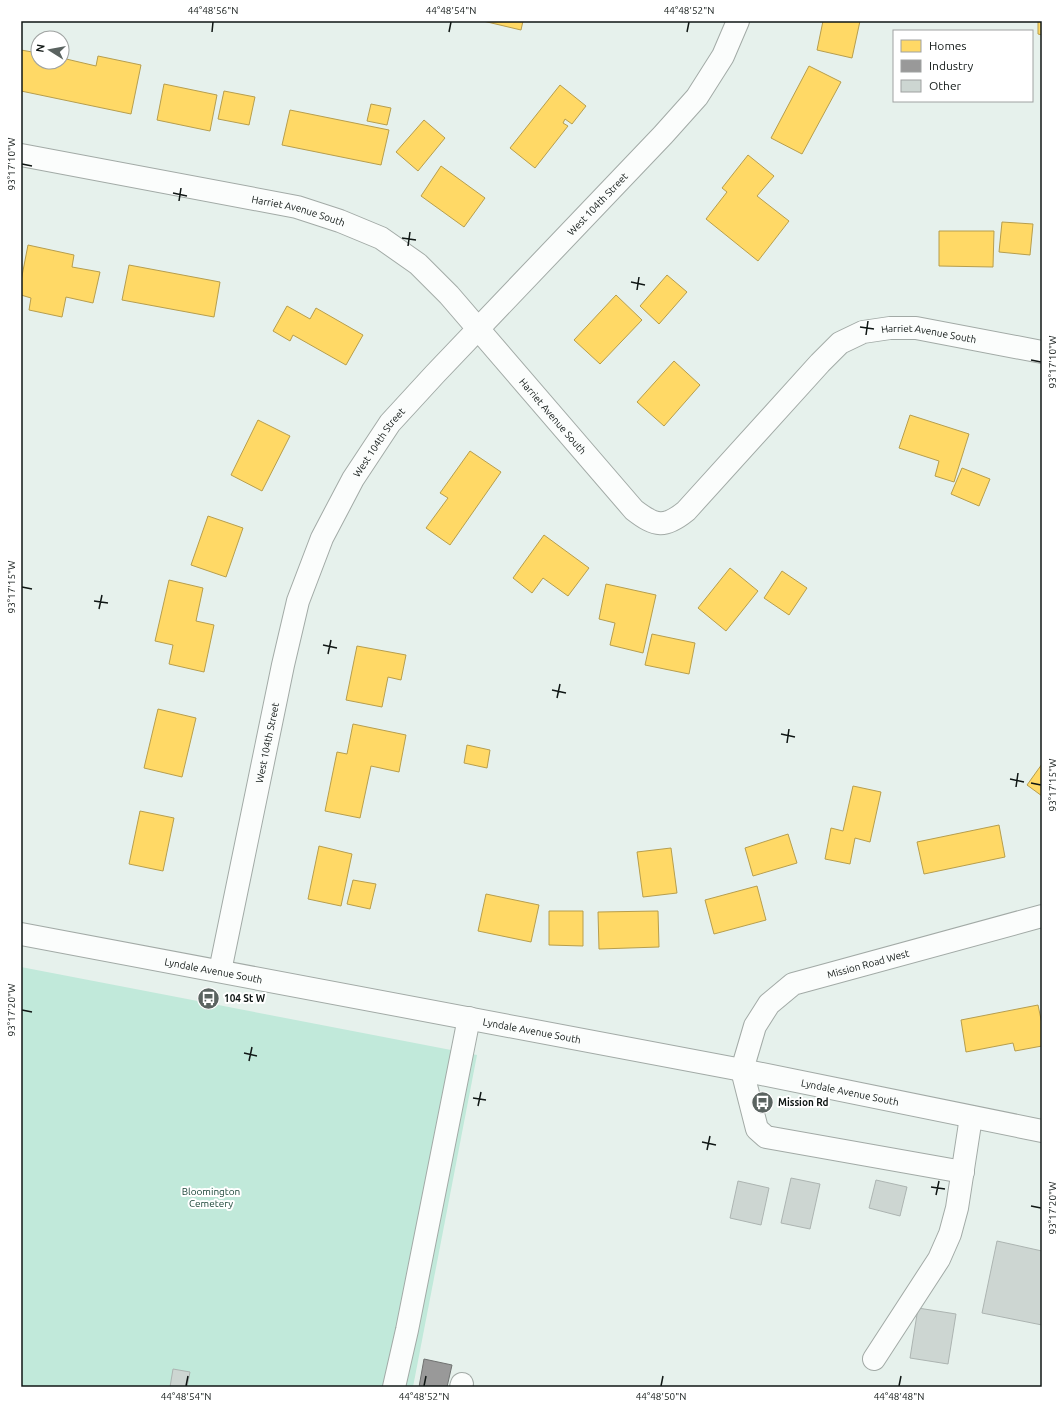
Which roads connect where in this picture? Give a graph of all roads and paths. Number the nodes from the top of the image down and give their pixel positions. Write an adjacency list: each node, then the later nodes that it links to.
1 (738, 21): 3 (street, West 104th Street)
2 (21, 155): 3 (street, Harriet Avenue South)
3 (478, 329): 4 (street, Harriet Avenue South); 7 (street, West 104th Street)
4 (1042, 352)
5 (1042, 916): 9 (street, Mission Road West)
6 (21, 934): 7 (street, Lyndale Avenue South)
7 (220, 971): 8 (street, Lyndale Avenue South)
8 (469, 1018): 9 (street, Lyndale Avenue South); 14 (street)
9 (742, 1070): 10 (street, Lyndale Avenue South); 12 (street)
10 (971, 1116): 11 (street, Lyndale Avenue South); 12 (street)
11 (1042, 1131)
12 (963, 1172): 13 (street)
13 (874, 1359)
14 (394, 1387)

